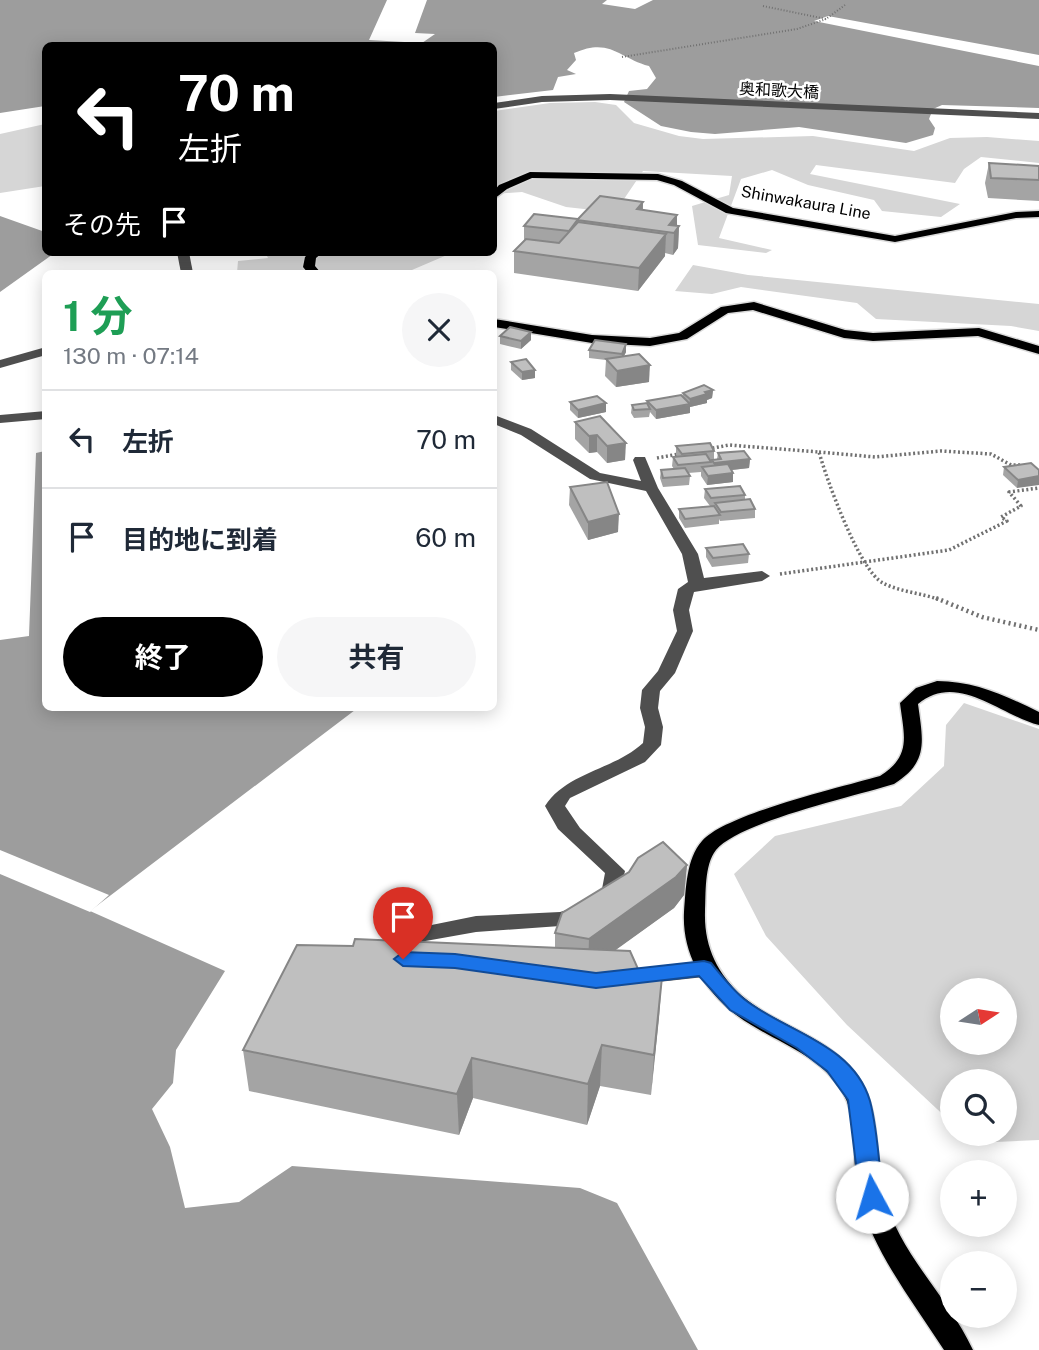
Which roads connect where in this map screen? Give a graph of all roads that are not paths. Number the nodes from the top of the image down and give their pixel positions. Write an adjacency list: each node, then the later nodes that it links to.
1 (497, 106): 2 (street, 奥和歌大橋)
2 (1039, 116)
3 (497, 193): 4 (main road, Shinwakaura Line)
4 (1039, 214)
5 (497, 323): 6 (main road)
6 (1039, 350)
7 (42, 352): 8 (street)
8 (0, 365)
9 (42, 415): 10 (street)
10 (0, 419)
11 (497, 420): 13 (street)
12 (640, 460): 13 (street)
13 (651, 488): 15 (street)
14 (762, 576): 15 (street)
15 (697, 584): 17 (street)
16 (1039, 719): 18 (main road)
17 (416, 960)
18 (704, 969): 19 (street); 20 (main road)
19 (610, 979)
20 (959, 1350)

